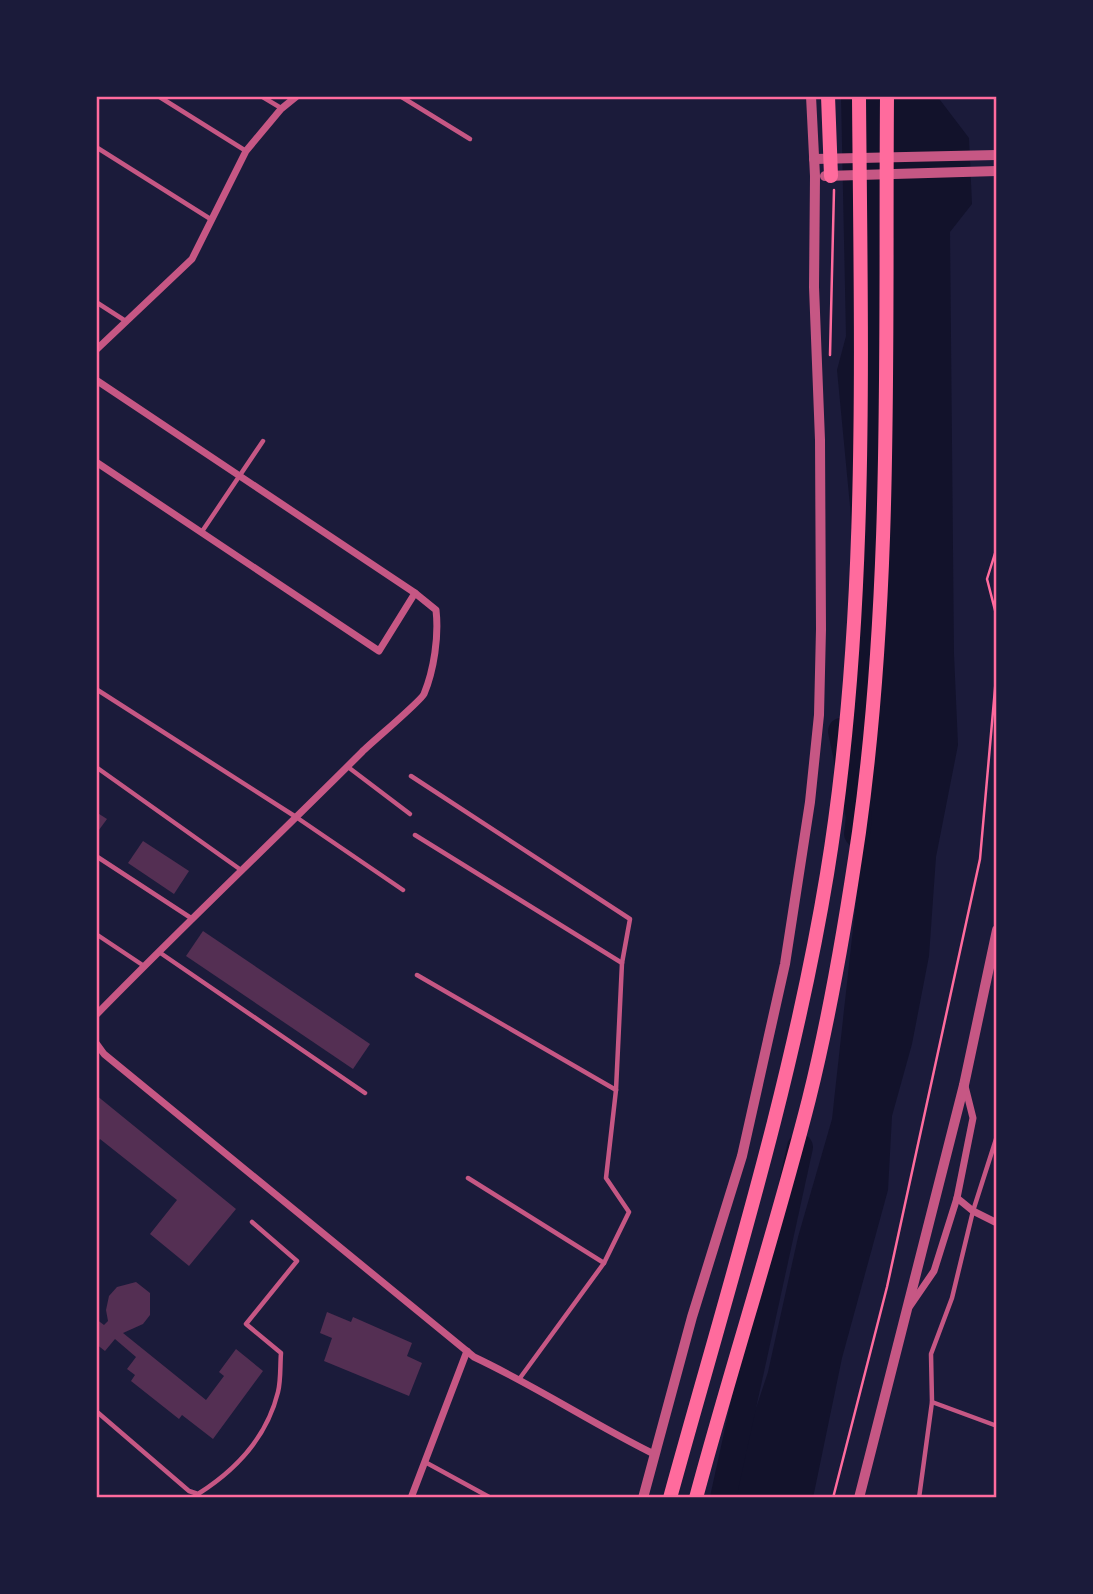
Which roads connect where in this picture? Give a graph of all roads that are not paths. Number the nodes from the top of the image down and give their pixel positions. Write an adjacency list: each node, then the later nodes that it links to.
1 (158, 96): 13 (lane)
2 (261, 96): 10 (lane)
3 (297, 96): 10 (street)
4 (400, 96): 11 (lane)
5 (811, 96): 16 (street)
6 (828, 96): 14 (highway)
7 (834, 96): 14 (lane)
8 (859, 96): 70 (highway)
9 (887, 96): 71 (highway)
10 (281, 109): 13 (street)
11 (470, 139)
12 (96, 147): 20 (lane)
13 (246, 151): 20 (street)
14 (832, 154): 15 (street); 16 (street); 19 (highway)
15 (997, 155)
16 (814, 159): 18 (street)
17 (997, 171): 19 (street)
18 (815, 176): 19 (street); 65 (street)
19 (832, 176)
20 (213, 221): 22 (street)
21 (96, 302): 22 (lane)
22 (124, 320): 23 (street)
23 (96, 350)
24 (96, 380): 27 (street)
25 (263, 442): 27 (lane)
26 (96, 462): 28 (street)
27 (238, 475): 28 (lane); 29 (street)
28 (201, 534): 29 (street)
29 (415, 593): 32 (street)
30 (96, 689): 35 (lane)
31 (96, 767): 38 (lane)
32 (348, 767): 34 (lane); 35 (street)
33 (411, 776): 44 (lane)
34 (410, 814)
35 (296, 817): 38 (street); 39 (lane)
36 (415, 835): 44 (lane)
37 (96, 856): 40 (lane)
38 (243, 871): 40 (street)
39 (402, 890)
40 (191, 918): 43 (street)
41 (997, 930): 49 (street)
42 (96, 934): 45 (lane)
43 (158, 951): 45 (street); 51 (lane)
44 (622, 963): 50 (lane)
45 (144, 966): 47 (street)
46 (417, 975): 50 (lane)
47 (96, 1015)
48 (96, 1043): 60 (street)
49 (964, 1086): 54 (street); 59 (street)
50 (617, 1090): 58 (lane)
51 (365, 1093)
52 (997, 1136): 55 (lane)
53 (468, 1178): 58 (lane)
54 (957, 1198): 55 (street); 59 (street)
55 (973, 1211): 57 (street); 62 (lane)
56 (253, 1222): 63 (lane)
57 (997, 1223)
58 (604, 1263): 61 (lane)
59 (903, 1315): 72 (street)
60 (467, 1351): 61 (street); 66 (street)
61 (520, 1378): 65 (street)
62 (932, 1402): 64 (lane); 73 (lane)
63 (96, 1411)
64 (997, 1426)
65 (654, 1454): 69 (street)
66 (425, 1462): 67 (street); 68 (lane)
67 (411, 1498)
68 (491, 1498)
69 (643, 1498)
70 (670, 1498)
71 (696, 1498)
72 (859, 1498)
73 (919, 1498)

